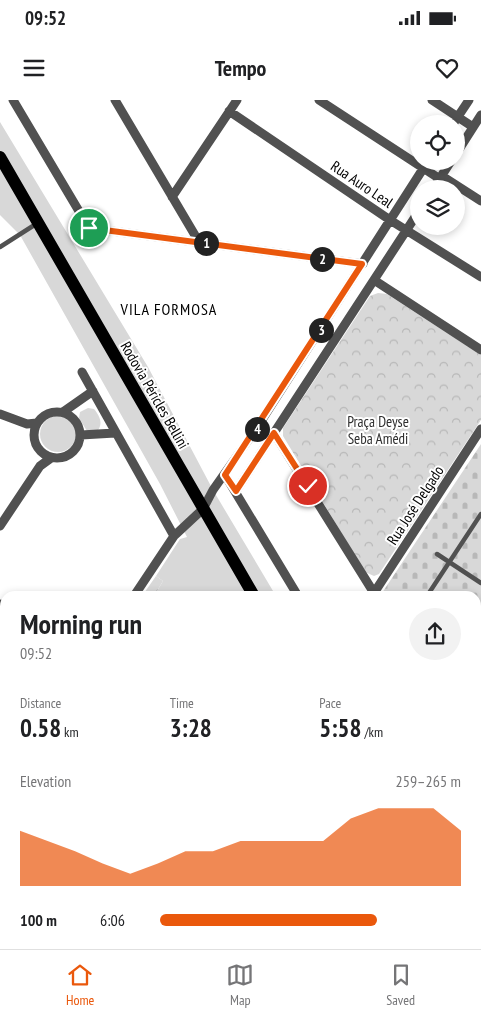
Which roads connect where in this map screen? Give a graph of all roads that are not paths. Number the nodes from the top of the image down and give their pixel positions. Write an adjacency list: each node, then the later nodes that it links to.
1 (13, 100): 25 (street)
2 (115, 100): 19 (street)
3 (237, 100): 7 (street)
4 (319, 100): 13 (street)
5 (432, 100): 8 (street)
6 (469, 100): 9 (street)
7 (229, 111): 19 (street); 21 (street, Rua Auro Leal)
8 (450, 115)
9 (459, 115)
10 (465, 121): 11 (street)
11 (478, 123): 12 (street)
12 (465, 141)
13 (410, 155)
14 (0, 157): 22 (main road, Rodovia Péricles Bellini)
15 (423, 170): 21 (street)
16 (432, 170): 18 (street)
17 (446, 170): 18 (street)
18 (441, 178): 20 (street)
19 (172, 197): 25 (street)
20 (481, 201)
21 (390, 220): 24 (street, Rua Auro Leal); 27 (street)
22 (37, 223): 26 (lane); 47 (main road, Rodovia Péricles Bellini)
23 (410, 224): 24 (street)
24 (407, 229): 28 (street, Rua Auro Leal); 29 (street)
25 (199, 242): 27 (street)
26 (0, 246)
27 (362, 264): 45 (street)
28 (481, 277)
29 (374, 280): 30 (street); 40 (street)
30 (481, 350)
31 (82, 372): 32 (street)
32 (93, 391): 33 (street); 39 (street)
33 (63, 412): 35 (street); 41 (street)
34 (0, 414): 36 (street)
35 (37, 423): 36 (street); 38 (street)
36 (27, 424): 38 (street)
37 (481, 429): 58 (street, Rua José Delgado)
38 (34, 432): 42 (street)
39 (115, 432): 41 (street); 50 (street)
40 (274, 433): 46 (street); 57 (street)
41 (81, 435): 43 (street)
42 (41, 453): 43 (street); 44 (street)
43 (51, 458): 44 (street)
44 (40, 466): 49 (street)
45 (225, 475): 46 (street); 47 (street)
46 (236, 491): 56 (street)
47 (203, 509): 50 (street); 55 (main road, Rodovia Péricles Bellini)
48 (481, 514): 52 (lane)
49 (0, 526)
50 (174, 536): 54 (street)
51 (437, 554): 52 (lane)
52 (450, 562): 53 (lane); 59 (lane)
53 (481, 583)
54 (137, 591)
55 (251, 591)
56 (295, 591)
57 (371, 591)
58 (376, 591)
59 (431, 591)

